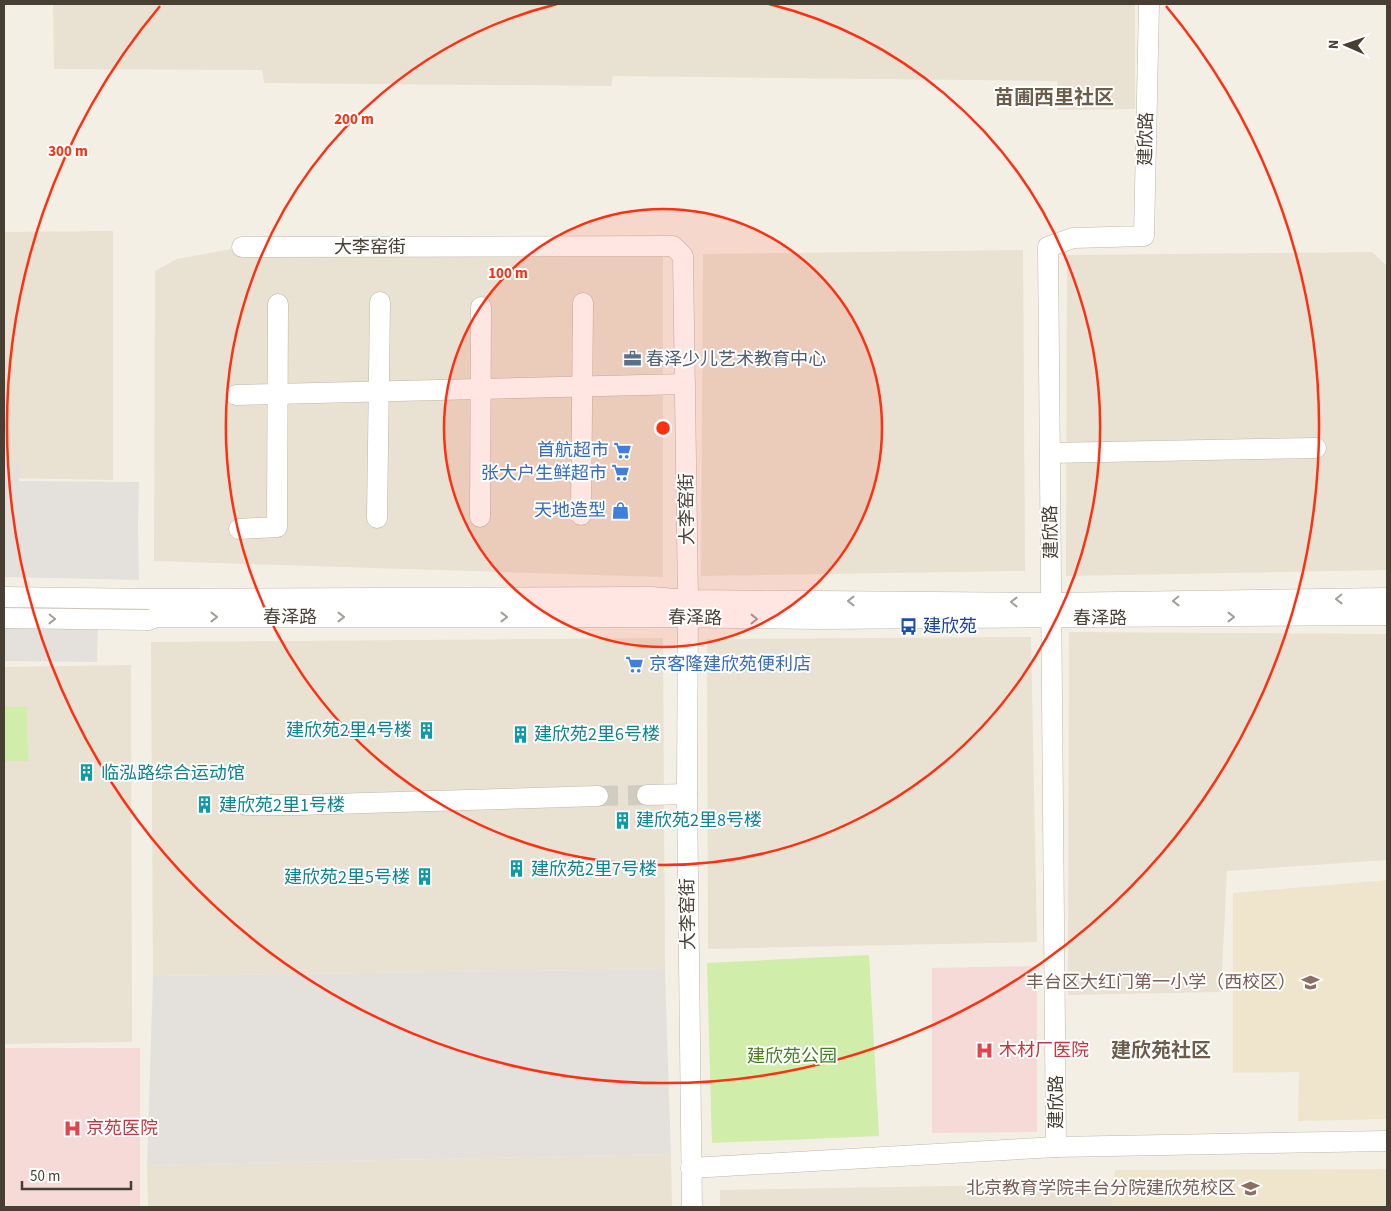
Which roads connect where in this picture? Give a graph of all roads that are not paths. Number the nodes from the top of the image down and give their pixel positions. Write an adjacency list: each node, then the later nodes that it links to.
1 (1149, 4): 14 (street, 建欣路)
2 (242, 247): 7 (street, 大李窑街)
3 (380, 302): 10 (street)
4 (583, 303): 8 (street)
5 (278, 304): 11 (street)
6 (482, 307): 9 (street)
7 (685, 384): 8 (street); 21 (street, 大李窑街)
8 (583, 387): 9 (street); 15 (street)
9 (481, 389): 10 (street); 16 (street)
10 (379, 392): 11 (street); 17 (street)
11 (278, 394): 12 (street); 18 (street)
12 (236, 396)
13 (1316, 448): 14 (street)
14 (1050, 453): 22 (street, 建欣路)
15 (581, 515)
16 (480, 517)
17 (377, 518)
18 (239, 529)
19 (4, 596): 21 (street, 春泽路)
20 (1387, 598): 22 (street, 春泽路, one-way to 22)
21 (688, 609): 22 (street, 春泽路); 24 (street, 春泽路, one-way to 21); 25 (street, 大李窑街)
22 (1052, 610): 23 (street, 春泽路, one-way to 23); 30 (street, 建欣路)
23 (1387, 615)
24 (4, 618)
25 (687, 794): 26 (street); 31 (street, 大李窑街)
26 (647, 795)
27 (598, 796): 28 (street)
28 (246, 805)
29 (1387, 1141): 30 (street)
30 (1056, 1147): 31 (street)
31 (691, 1168): 32 (street, 大李窑街)
32 (692, 1207)

